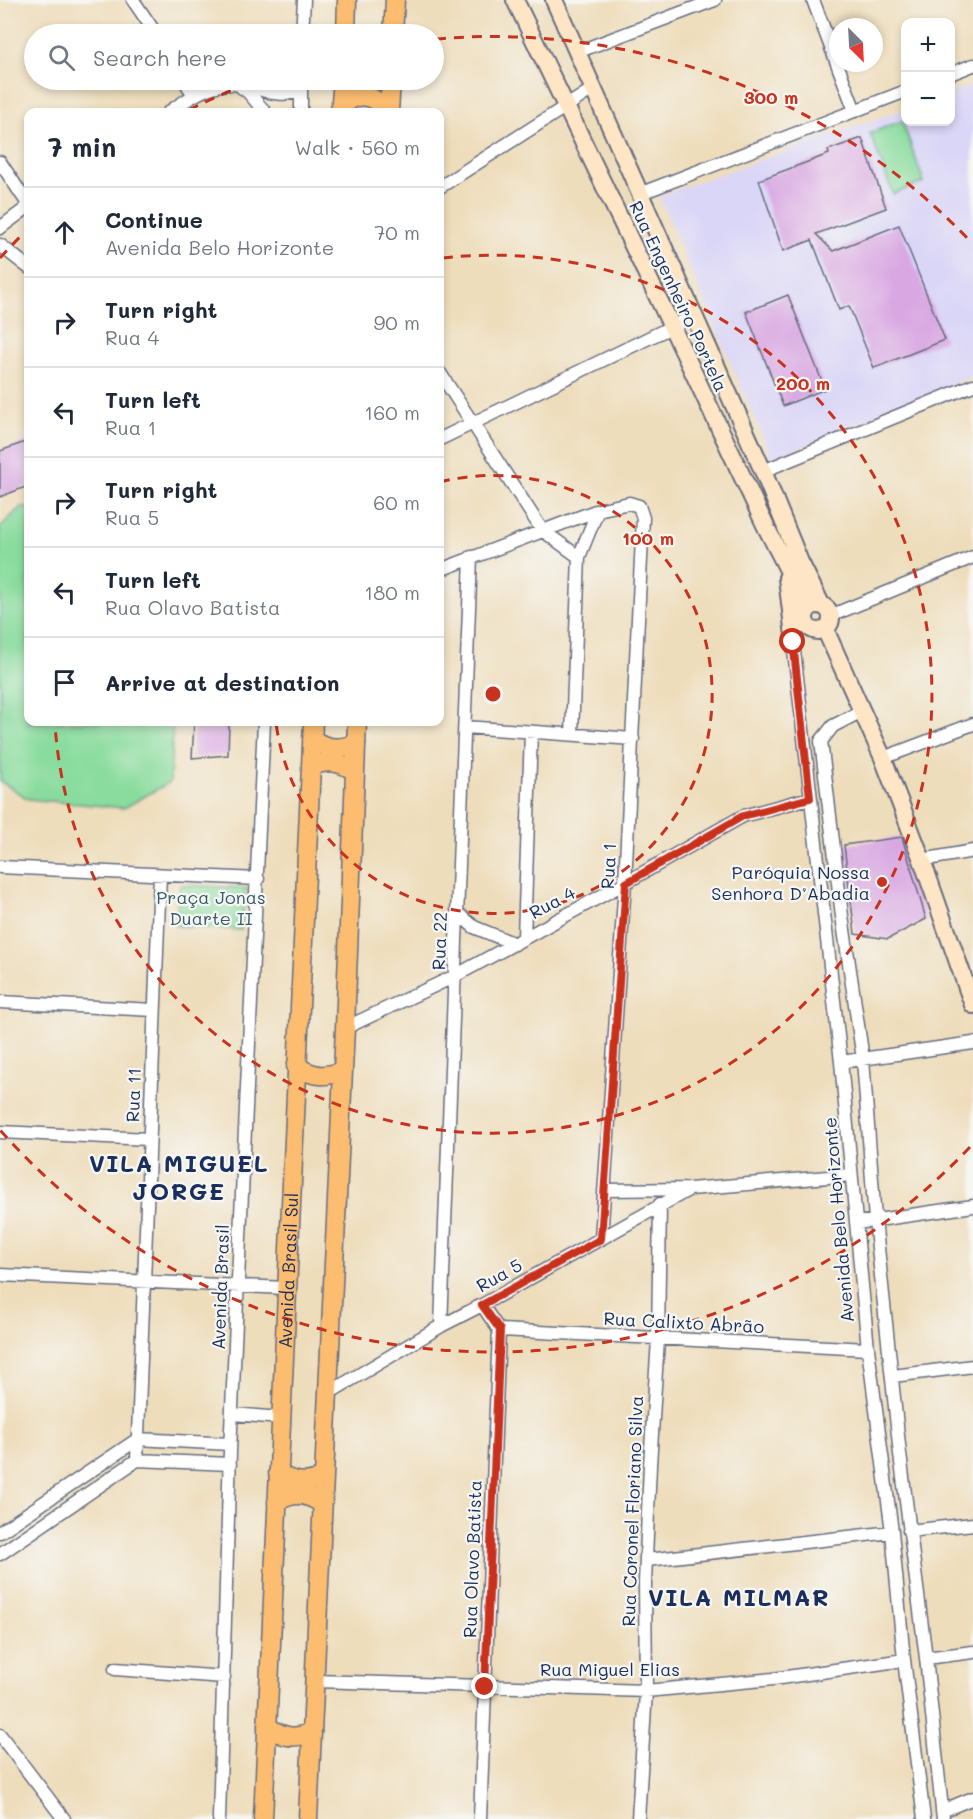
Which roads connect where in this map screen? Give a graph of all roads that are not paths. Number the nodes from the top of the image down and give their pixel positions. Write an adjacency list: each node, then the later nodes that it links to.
1 (133, 0): 9 (street)
2 (304, 0): 10 (street)
3 (347, 0): 11 (main road)
4 (395, 0): 12 (main road)
5 (515, 0): 27 (street, Rua Engenheiro Portela)
6 (554, 0): 13 (street, Rua Engenheiro Portela)
7 (715, 0): 13 (street)
8 (813, 0): 35 (street)
9 (149, 24)
10 (303, 24)
11 (346, 24)
12 (394, 24)
13 (577, 52): 16 (street, Rua Engenheiro Portela)
14 (973, 65): 15 (street)
15 (955, 72)
16 (593, 89): 27 (street); 38 (street, Rua Engenheiro Portela)
17 (191, 90): 26 (street)
18 (205, 90): 26 (street)
19 (244, 90): 29 (street)
20 (260, 90): 21 (street)
21 (288, 90)
22 (301, 90): 30 (street)
23 (342, 90): 31 (main road)
24 (390, 90): 34 (main road)
25 (901, 93): 35 (street)
26 (194, 95): 28 (street)
27 (566, 106): 37 (street); 45 (street, Rua Engenheiro Portela)
28 (175, 108)
29 (262, 108)
30 (301, 108)
31 (340, 108)
32 (343, 108): 33 (main road)
33 (385, 108)
34 (388, 108)
35 (855, 111): 38 (street)
36 (0, 162): 39 (street)
37 (444, 184)
38 (639, 194): 44 (street, Rua Engenheiro Portela)
39 (24, 200)
40 (24, 209): 41 (street)
41 (0, 228)
42 (0, 246): 43 (street)
43 (24, 264)
44 (694, 316): 45 (street); 50 (street, Rua Engenheiro Portela)
45 (672, 327): 48 (street); 57 (street, Rua Engenheiro Portela)
46 (444, 379): 48 (street)
47 (972, 390): 50 (street)
48 (472, 423): 49 (street); 52 (street)
49 (444, 437)
50 (763, 471): 58 (street, Rua Engenheiro Portela)
51 (598, 510): 52 (street); 55 (street); 67 (street, Rua 1)
52 (542, 531): 54 (street); 55 (street)
53 (973, 556): 58 (street)
54 (471, 557): 56 (street); 64 (street, Rua 22)
55 (579, 557): 66 (street)
56 (444, 568)
57 (786, 568): 58 (street, Rua Engenheiro Portela); 58 (street)
58 (814, 620): 59 (street); 73 (street, Avenida Belo Horizonte)
59 (860, 712): 70 (street); 88 (street, Avenida Belo Horizonte)
60 (973, 724): 70 (street)
61 (264, 726): 78 (street, Avenida Brasil)
62 (313, 726): 68 (main road, Avenida Brasil Sul)
63 (357, 726): 69 (main road)
64 (465, 727): 65 (street); 80 (street, Rua 22)
65 (531, 732): 66 (street); 81 (street)
66 (572, 735): 67 (street)
67 (633, 738): 79 (street, Rua 1)
68 (313, 740): 69 (main road); 71 (main road, Avenida Brasil Sul)
69 (356, 743): 72 (main road)
70 (883, 758): 75 (street)
71 (312, 766): 72 (main road); 90 (main road, Avenida Brasil Sul)
72 (354, 771): 86 (main road)
73 (810, 798): 79 (street, Rua 4); 89 (street, Avenida Belo Horizonte)
74 (973, 851): 75 (street)
75 (922, 860): 84 (street)
76 (0, 867): 77 (street)
77 (160, 875): 78 (street); 85 (street, Rua 11)
78 (258, 879): 106 (street, Avenida Brasil)
79 (626, 883): 81 (street, Rua 4); 98 (street, Rua 1)
80 (458, 913): 81 (street); 82 (street, Rua 22)
81 (519, 941): 82 (street, Rua 4)
82 (456, 975): 86 (street, Rua 4); 109 (street, Rua 22)
83 (0, 1002): 85 (street)
84 (973, 1005)
85 (154, 1010): 95 (street, Rua 11)
86 (345, 1028): 91 (main road)
87 (973, 1043): 88 (street)
88 (863, 1059): 89 (street); 101 (street, Avenida Belo Horizonte)
89 (842, 1062): 96 (street, Avenida Belo Horizonte)
90 (296, 1066): 91 (main road); 92 (main road, Avenida Brasil Sul)
91 (342, 1071): 93 (main road)
92 (297, 1091): 93 (main road); 107 (main road, Avenida Brasil Sul)
93 (342, 1097): 115 (main road)
94 (0, 1132): 95 (street)
95 (149, 1139): 105 (street, Rua 11)
96 (851, 1176): 97 (street, Rua 5); 102 (street, Avenida Belo Horizonte)
97 (690, 1189): 98 (street, Rua 5); 99 (street, Rua 5)
98 (604, 1190): 103 (street, Rua 1)
99 (660, 1204): 103 (street, Rua 5); 111 (street, Rua Coronel Floriano Silva)
100 (973, 1206): 101 (street)
101 (875, 1220): 102 (street); 114 (street, Avenida Belo Horizonte)
102 (857, 1223): 112 (street, Avenida Belo Horizonte)
103 (601, 1239): 108 (street, Rua 5)
104 (0, 1275): 105 (street)
105 (144, 1281): 106 (street); 118 (street, Rua 11)
106 (238, 1285): 107 (street); 116 (street, Avenida Brasil)
107 (286, 1288): 117 (main road, Avenida Brasil Sul)
108 (482, 1305): 109 (street, Rua 5); 110 (street)
109 (441, 1326): 115 (street, Rua 5)
110 (500, 1330): 111 (street, Rua Calixto Abrão); 142 (street, Rua Olavo Batista)
111 (658, 1339): 112 (street, Rua Calixto Abrão); 133 (street, Rua Coronel Floriano Silva)
112 (868, 1349): 121 (street, Avenida Belo Horizonte)
113 (973, 1366): 114 (street)
114 (893, 1376): 120 (street, Avenida Belo Horizonte)
115 (327, 1394): 125 (main road)
116 (233, 1414): 117 (street); 119 (street, Avenida Brasil)
117 (281, 1418): 124 (main road, Avenida Brasil Sul)
118 (138, 1439): 119 (street); 122 (street, Rua 11); 129 (street)
119 (230, 1444): 123 (street, Avenida Brasil)
120 (900, 1454): 121 (street); 130 (street, Avenida Belo Horizonte)
121 (883, 1456): 131 (street, Avenida Belo Horizonte)
122 (137, 1460): 123 (street); 132 (street)
123 (230, 1464): 140 (street, Avenida Brasil)
124 (278, 1473): 125 (main road); 126 (main road, Avenida Brasil Sul)
125 (322, 1479): 127 (main road)
126 (277, 1502): 127 (main road); 144 (main road, Avenida Brasil Sul)
127 (322, 1504): 141 (main road)
128 (973, 1524): 130 (street)
129 (4, 1526)
130 (909, 1531): 134 (street, Avenida Belo Horizonte)
131 (892, 1532): 133 (street); 135 (street, Avenida Belo Horizonte)
132 (0, 1554)
133 (647, 1560): 143 (street, Rua Coronel Floriano Silva)
134 (917, 1592): 135 (street); 137 (street, Avenida Belo Horizonte)
135 (898, 1594): 138 (street, Avenida Belo Horizonte)
136 (973, 1652): 137 (street)
137 (926, 1658): 147 (street, Avenida Belo Horizonte)
138 (904, 1660): 143 (street, Rua Miguel Elias); 148 (street, Avenida Belo Horizonte)
139 (115, 1669): 140 (street)
140 (224, 1677): 154 (street, Avenida Brasil)
141 (315, 1681): 142 (street, Rua Miguel Elias); 145 (main road)
142 (485, 1687): 143 (street, Rua Miguel Elias); 157 (street, Rua Olavo Batista)
143 (646, 1691): 158 (street, Rua Coronel Floriano Silva)
144 (267, 1726): 145 (main road); 149 (main road, Avenida Brasil Sul)
145 (312, 1732): 150 (main road)
146 (0, 1735): 153 (street)
147 (934, 1737): 148 (street); 152 (street, Avenida Belo Horizonte)
148 (914, 1739): 159 (street, Avenida Belo Horizonte)
149 (266, 1748): 150 (main road); 155 (main road, Avenida Brasil Sul)
150 (311, 1750): 156 (main road)
151 (973, 1798): 152 (street)
152 (942, 1815)
153 (64, 1819)
154 (219, 1819)
155 (263, 1819)
156 (308, 1819)
157 (480, 1819)
158 (638, 1819)
159 (921, 1819)

